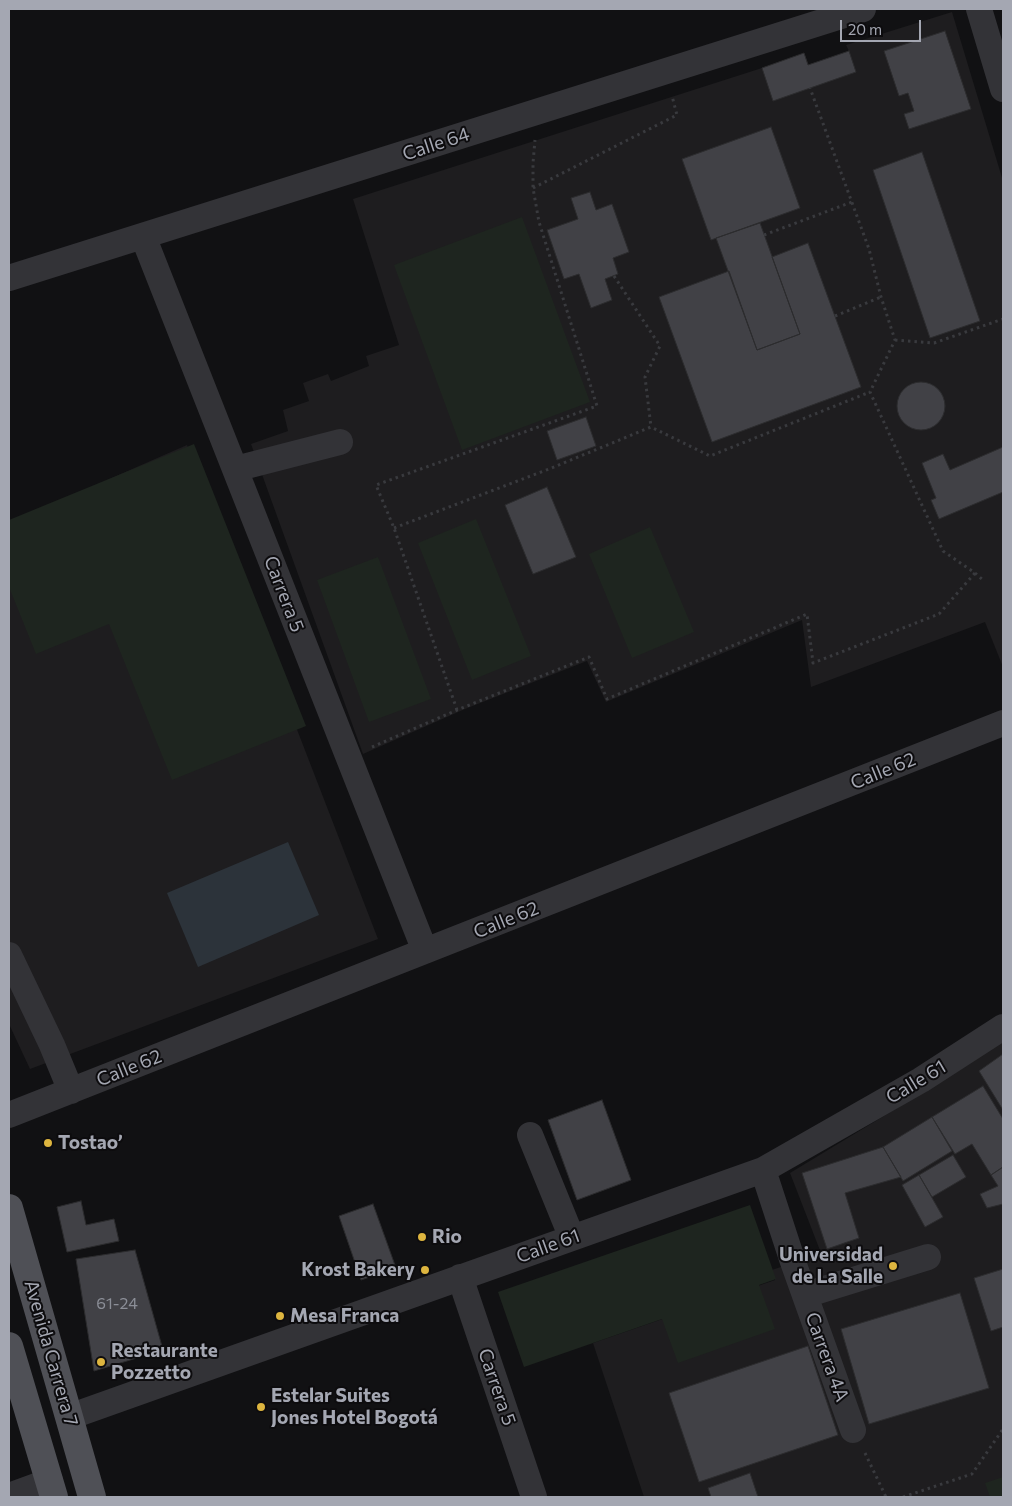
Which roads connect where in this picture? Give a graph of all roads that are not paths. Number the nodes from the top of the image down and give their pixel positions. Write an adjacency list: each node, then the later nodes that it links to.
1 (863, 9): 5 (street, Calle 64)
2 (980, 9): 3 (street)
3 (998, 50): 4 (street)
4 (1003, 89)
5 (143, 236): 6 (street, Calle 64); 8 (street, Carrera 5)
6 (9, 278)
7 (340, 442): 8 (street)
8 (235, 469): 10 (street, Carrera 5)
9 (1003, 723): 10 (street, Calle 62)
10 (425, 951): 13 (street, Calle 62)
11 (9, 954): 13 (street)
12 (1003, 1027): 16 (street, Calle 61)
13 (71, 1091): 14 (street, Calle 62)
14 (9, 1115)
15 (530, 1135): 18 (street)
16 (763, 1170): 18 (street, Calle 61); 21 (street, Carrera 4A)
17 (9, 1208): 23 (main road, Avenida Carrera 7)
18 (572, 1238): 20 (street, Calle 61)
19 (928, 1257): 21 (street)
20 (460, 1277): 23 (street, Calle 61); 28 (street, Carrera 5)
21 (804, 1295): 24 (street, Carrera 4A)
22 (9, 1346): 25 (main road, Avenida Carrera 7)
23 (69, 1417): 27 (main road, Avenida Carrera 7)
24 (853, 1430)
25 (52, 1489): 26 (street)
26 (9, 1496)
27 (92, 1497)
28 (534, 1497)

